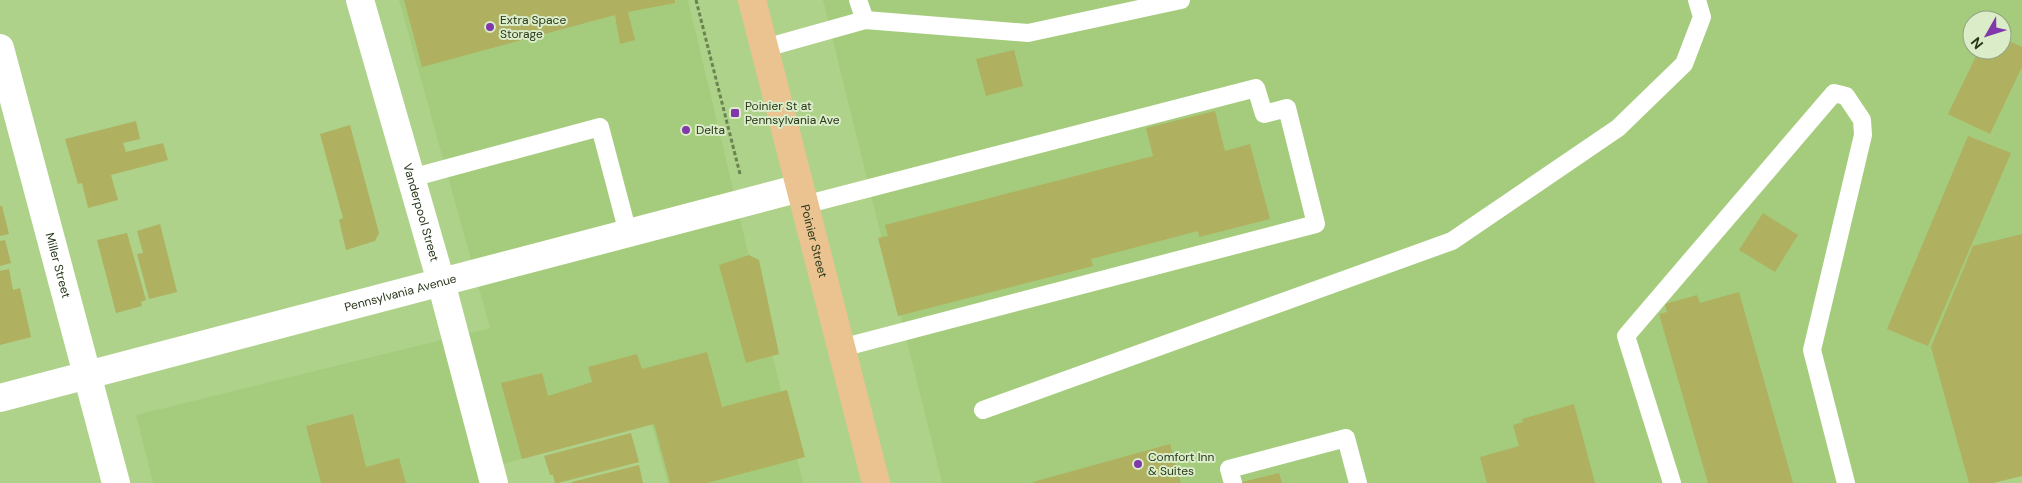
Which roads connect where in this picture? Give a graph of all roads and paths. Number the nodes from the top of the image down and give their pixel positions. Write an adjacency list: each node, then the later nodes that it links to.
1 (360, 0): 10 (street, Vanderpool Street)
2 (696, 0): 12 (path)
3 (752, 0): 9 (main road, Poinier Street)
4 (858, 0): 7 (lane)
5 (1181, 0): 7 (lane)
6 (1696, 0): 18 (lane)
7 (865, 20): 9 (lane)
8 (0, 48): 16 (street, Miller Street)
9 (765, 48): 11 (main road, Poinier Street)
10 (411, 178): 13 (lane); 14 (street, Vanderpool Street)
11 (802, 197): 12 (street, Pennsylvania Avenue); 15 (main road, Poinier Street); 15 (lane)
12 (747, 202): 13 (street, Pennsylvania Avenue)
13 (628, 233): 14 (street, Pennsylvania Avenue)
14 (441, 282): 16 (street, Pennsylvania Avenue); 20 (street, Vanderpool Street)
15 (841, 348): 21 (main road, Poinier Street)
16 (88, 374): 17 (street, Pennsylvania Avenue); 19 (street, Miller Street)
17 (0, 398)
18 (983, 410)
19 (116, 483)
20 (494, 483)
21 (876, 483)
22 (1233, 483): 23 (lane)
23 (1358, 483)
24 (1672, 483): 25 (lane)
25 (1846, 483)

